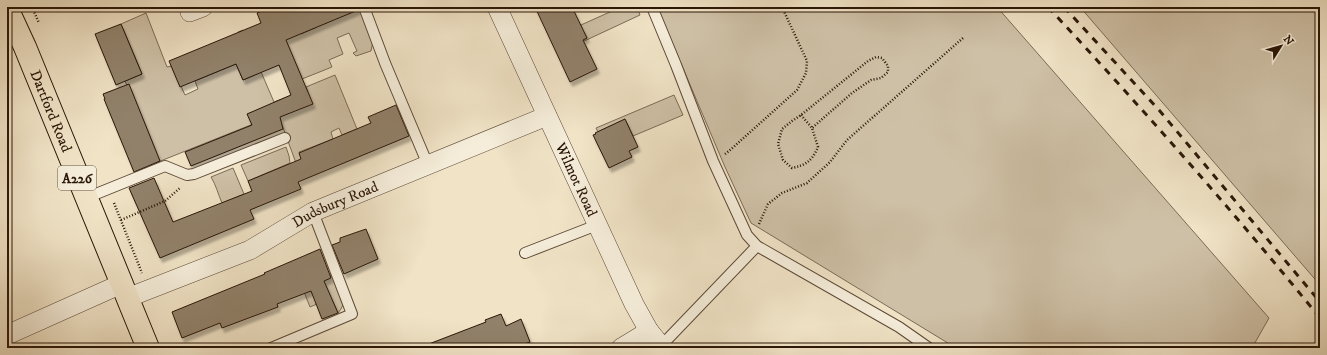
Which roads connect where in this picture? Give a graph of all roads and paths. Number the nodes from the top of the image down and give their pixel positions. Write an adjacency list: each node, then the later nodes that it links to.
1 (364, 7): 12 (lane)
2 (497, 7): 7 (street, Wilmot Road)
3 (652, 7): 11 (lane)
4 (782, 7): 11 (path)
5 (7, 8): 15 (main road, Dartford Road / A226)
6 (963, 38): 19 (path)
7 (547, 116): 12 (street, Dudsbury Road); 18 (street, Wilmot Road)
8 (801, 116): 9 (path); 9 (path); 9 (path)
9 (812, 128)
10 (285, 138): 13 (lane)
11 (713, 161): 19 (lane)
12 (428, 166): 16 (street, Dudsbury Road)
13 (187, 175): 14 (lane); 17 (path)
14 (108, 189): 15 (lane); 17 (path)
15 (86, 198): 23 (main road, Dartford Road / A226)
16 (313, 212): 23 (street, Dudsbury Road); 28 (lane)
17 (121, 220): 22 (path)
18 (597, 225): 21 (lane); 24 (street, Wilmot Road)
19 (746, 235): 20 (lane)
20 (757, 246): 26 (lane); 30 (lane)
21 (525, 253)
22 (147, 275)
23 (124, 291): 25 (street, Dudsbury Road); 27 (main road, Dartford Road / A226)
24 (648, 331): 26 (street, Wilmot Road); 29 (street)
25 (7, 335)
26 (662, 347)
27 (148, 348)
28 (271, 348)
29 (621, 348)
30 (929, 348)

